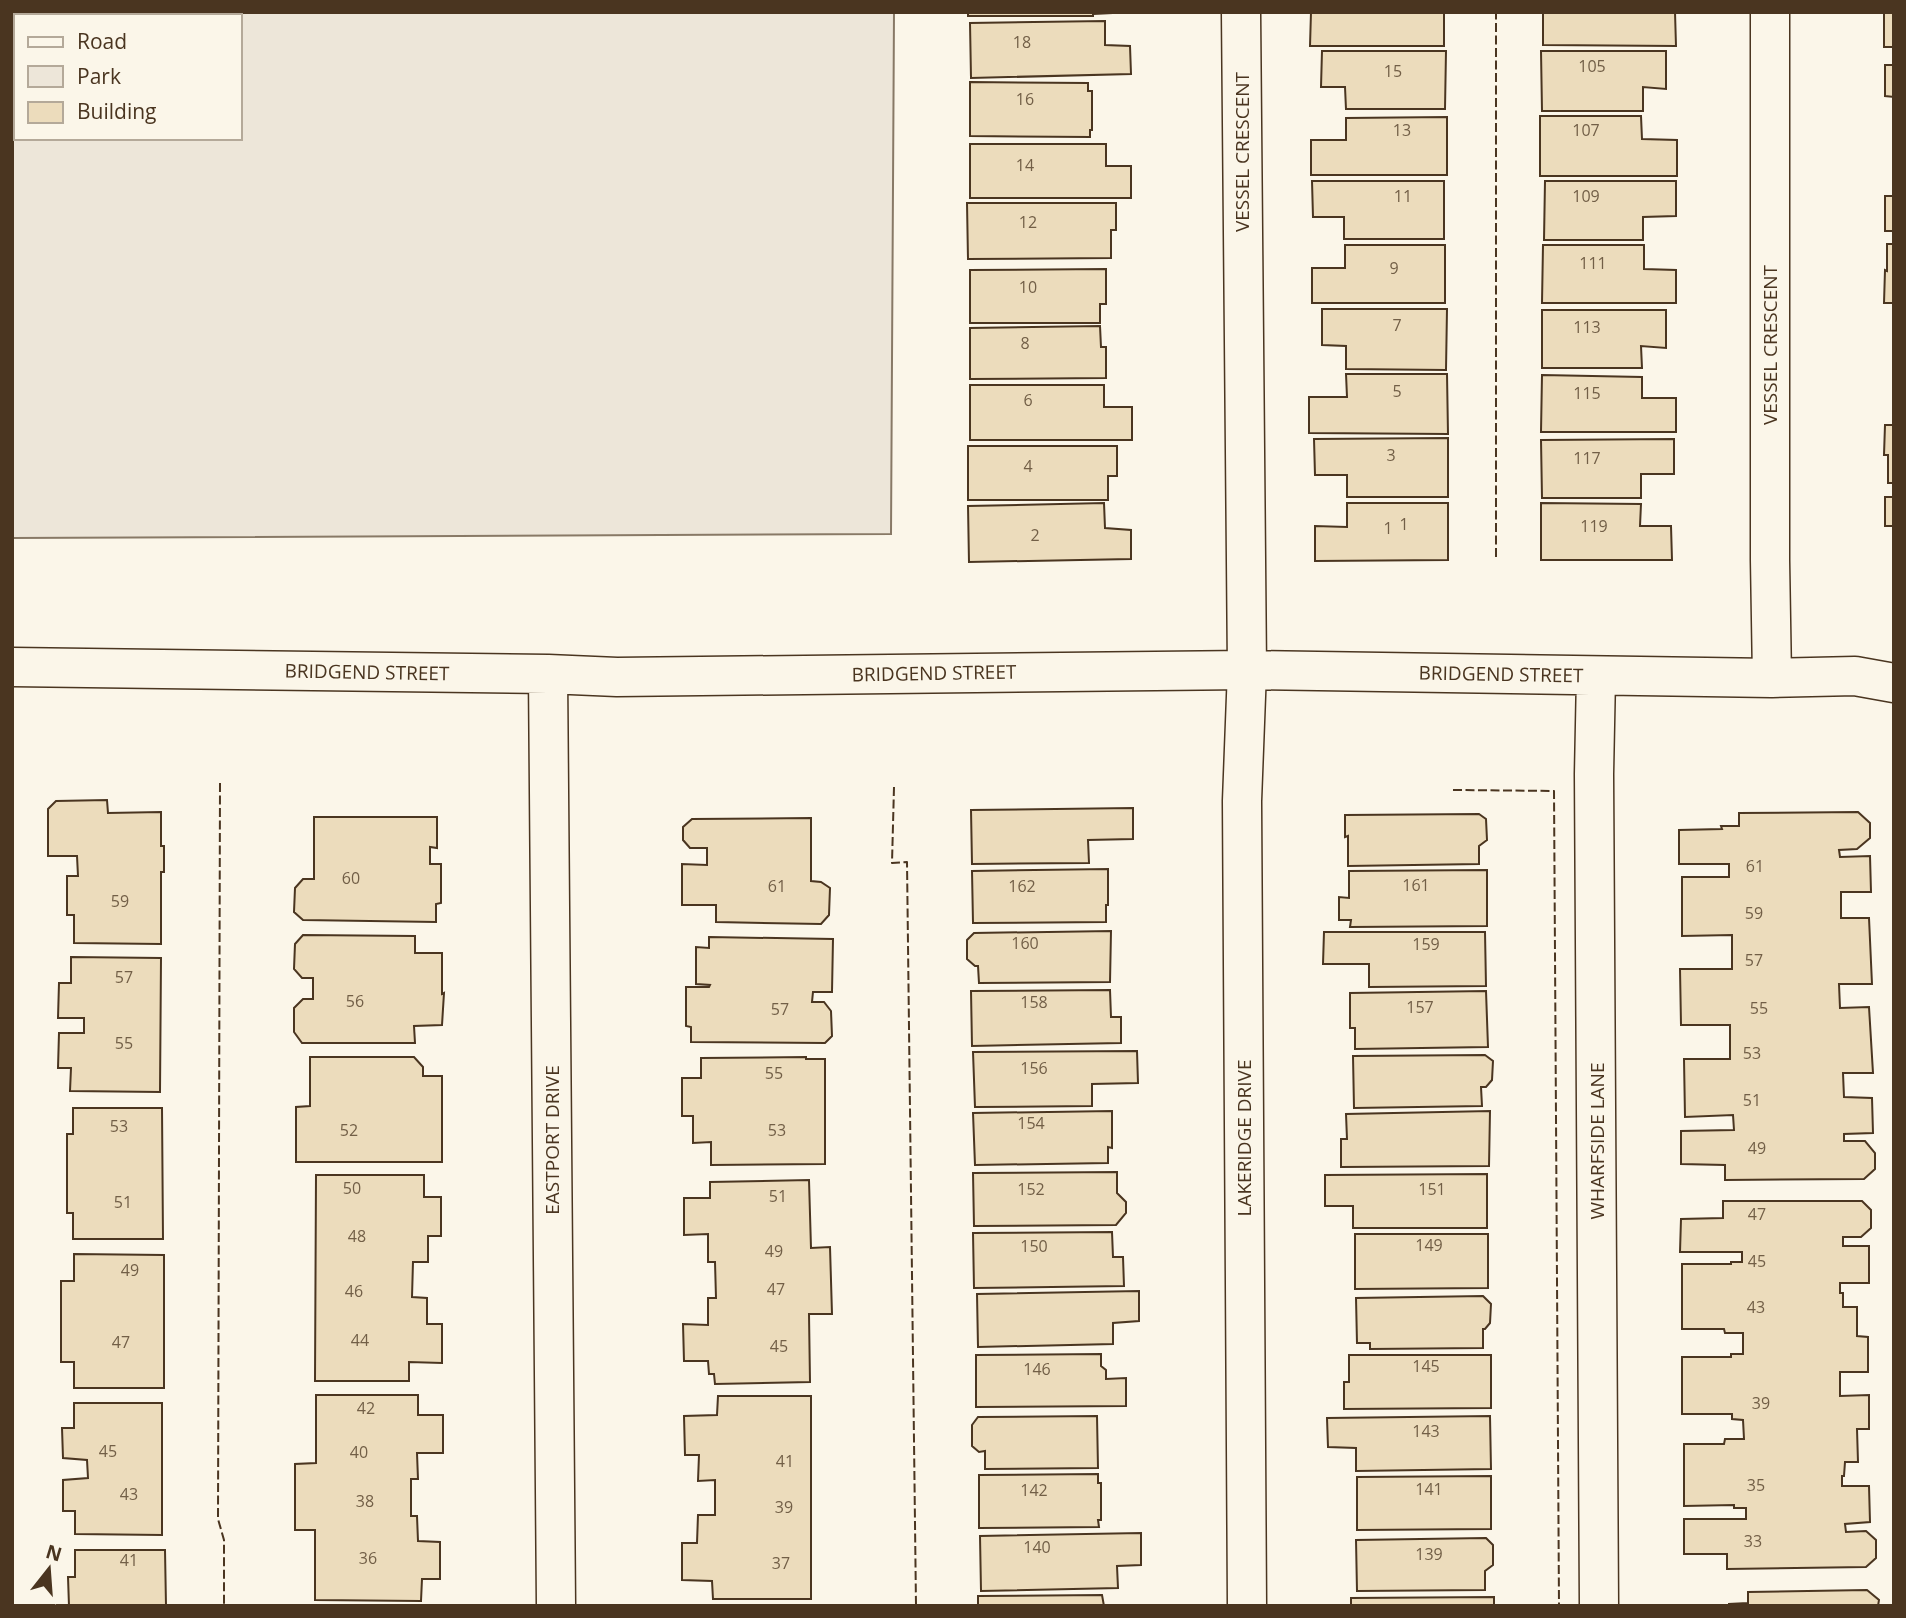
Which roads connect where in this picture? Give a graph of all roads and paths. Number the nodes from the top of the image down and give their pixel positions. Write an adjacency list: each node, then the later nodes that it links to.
1 (1241, 12): 5 (street, VESSEL CRESCENT)
2 (1770, 12): 9 (street, VESSEL CRESCENT)
3 (12, 667): 6 (street, BRIDGEND STREET)
4 (1894, 667): 8 (street, BRIDGEND STREET)
5 (1247, 670): 6 (street, BRIDGEND STREET); 7 (street, BRIDGEND STREET); 12 (street, LAKERIDGE DRIVE)
6 (548, 674): 11 (street, EASTPORT DRIVE)
7 (1596, 676): 9 (street, BRIDGEND STREET); 13 (street, WHARFSIDE LANE)
8 (1855, 676): 9 (street, BRIDGEND STREET); 10 (street, BRIDGEND STREET)
9 (1772, 678)
10 (1894, 683)
11 (556, 1606)
12 (1247, 1606)
13 (1599, 1606)

